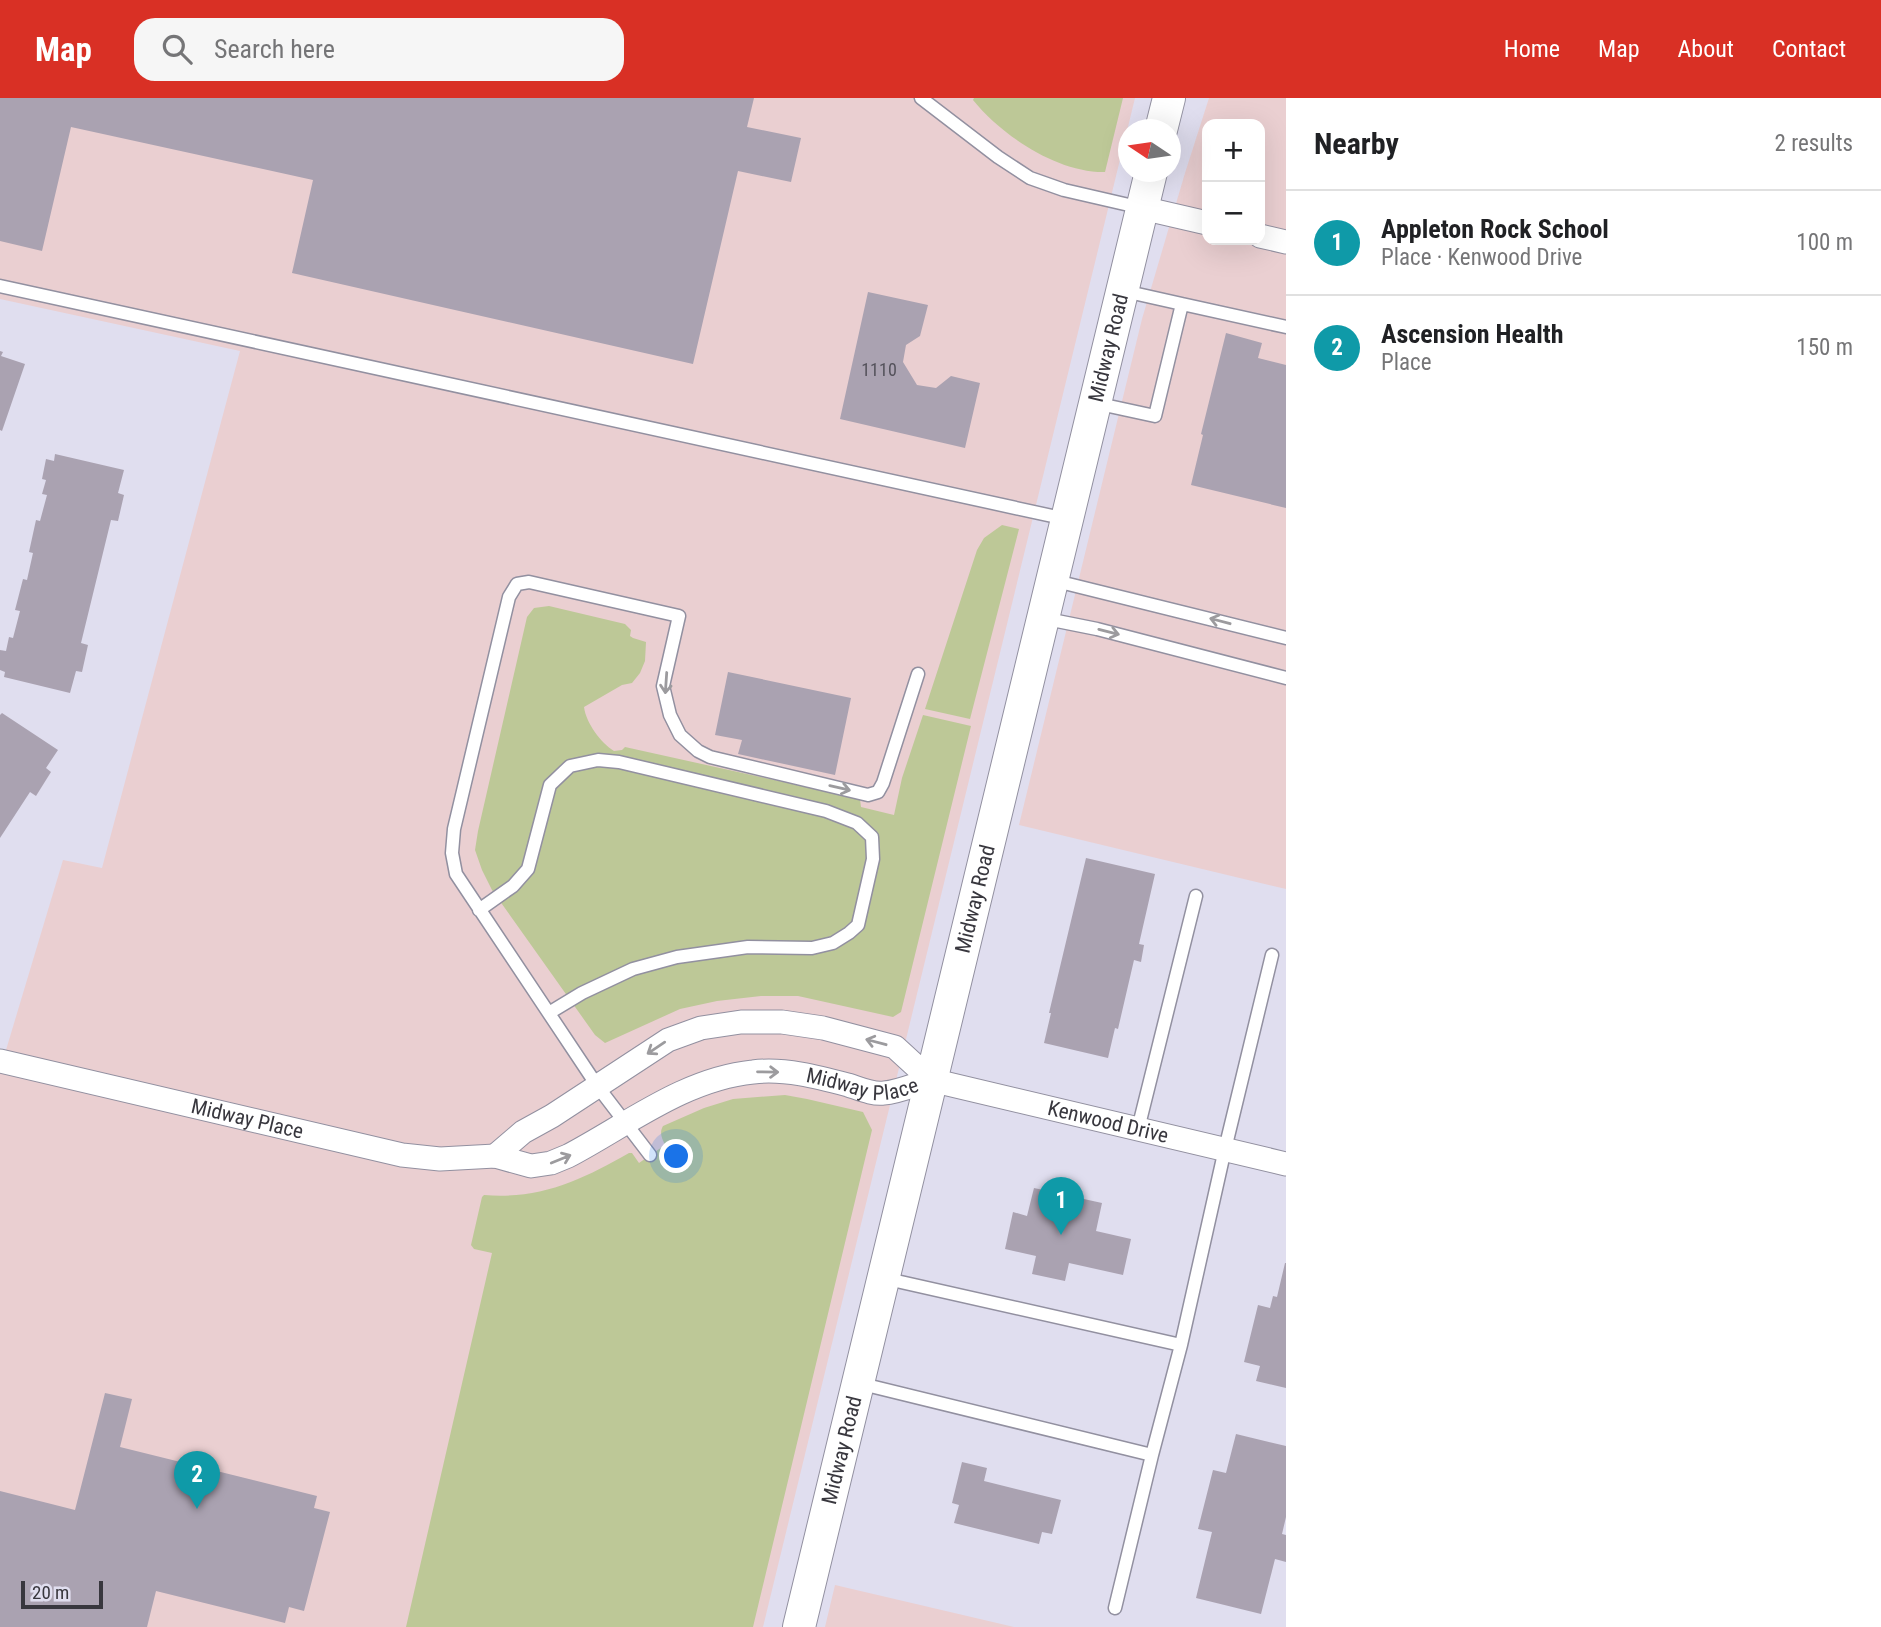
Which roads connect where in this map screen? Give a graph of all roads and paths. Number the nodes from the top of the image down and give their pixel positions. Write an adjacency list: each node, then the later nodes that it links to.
1 (922, 98): 5 (lane)
2 (1169, 98): 3 (main road)
3 (1164, 119)
4 (1148, 182): 5 (main road, Midway Road)
5 (1142, 208): 6 (street); 10 (main road, Midway Road)
6 (1202, 222)
7 (1265, 237): 8 (street)
8 (1286, 242)
9 (0, 286): 14 (lane)
10 (1122, 290): 11 (lane); 13 (main road, Midway Road)
11 (1182, 304): 12 (lane); 13 (lane)
12 (1286, 327)
13 (1094, 403): 14 (main road, Midway Road)
14 (1066, 519): 15 (main road, Midway Road)
15 (1051, 580): 16 (main road, Midway Road); 17 (lane, one-way to 15)
16 (1042, 618): 19 (lane, one-way to 19); 25 (main road, Midway Road)
17 (1286, 638)
18 (918, 674): 21 (lane, one-way to 18)
19 (1286, 678)
20 (1196, 896): 28 (lane)
21 (479, 910): 23 (lane); 23 (lane)
22 (1272, 955): 29 (lane)
23 (549, 1013): 26 (lane)
24 (0, 1061): 31 (street, Midway Place)
25 (931, 1080): 26 (street, Midway Place, one-way to 26); 27 (street, Midway Place, one-way to 25); 28 (street, Kenwood Drive); 33 (main road, Midway Road)
26 (598, 1087): 27 (lane); 31 (street, Midway Place)
27 (626, 1124): 30 (lane); 31 (street, Midway Place, one-way to 27)
28 (1138, 1129): 29 (street, Kenwood Drive)
29 (1225, 1149): 32 (street, Kenwood Drive); 34 (lane)
30 (650, 1155)
31 (495, 1156)
32 (1286, 1164)
33 (883, 1278): 34 (lane); 35 (main road, Midway Road)
34 (1181, 1345): 36 (lane)
35 (857, 1383): 36 (lane); 38 (main road, Midway Road)
36 (1152, 1455): 37 (lane)
37 (1115, 1608)
38 (799, 1627)

